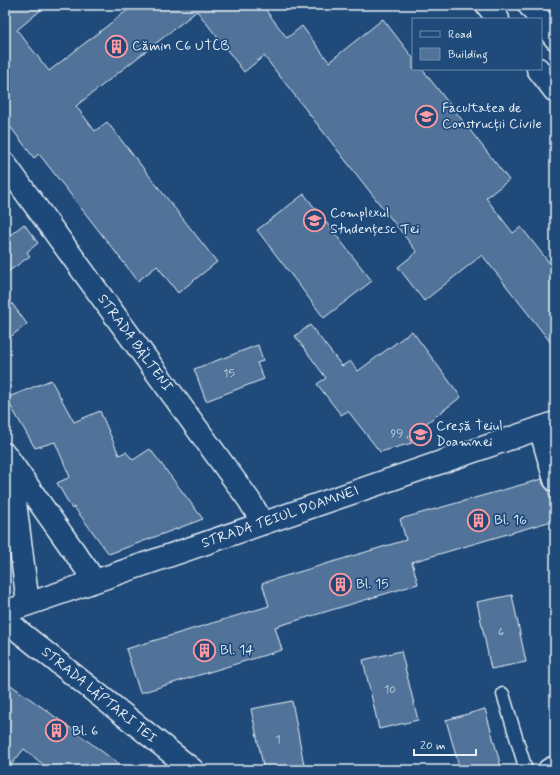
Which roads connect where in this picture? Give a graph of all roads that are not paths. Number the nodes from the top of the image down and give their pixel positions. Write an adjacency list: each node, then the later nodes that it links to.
1 (487, 5): 3 (street)
2 (529, 5): 4 (street)
3 (497, 18)
4 (539, 18)
5 (542, 21): 6 (street)
6 (555, 38)
7 (539, 70): 8 (street)
8 (555, 91)
9 (5, 164): 13 (street, STRADA BĂLTENI)
10 (548, 425): 12 (street); 13 (street, STRADA TEIUL DOAMNEI)
11 (7, 457): 14 (street); 15 (street)
12 (555, 480)
13 (263, 523): 14 (street, STRADA TEIUL DOAMNEI)
14 (95, 581): 15 (street, STRADA TEIUL DOAMNEI)
15 (28, 604): 16 (street, STRADA TEIUL DOAMNEI)
16 (5, 612)
17 (5, 619): 19 (street, STRADA LĂPTARI TEI)
18 (503, 694): 22 (lane)
19 (168, 762): 21 (street, STRADA LĂPTARI TEI)
20 (555, 767): 23 (street)
21 (193, 770)
22 (526, 770)
23 (549, 770)

